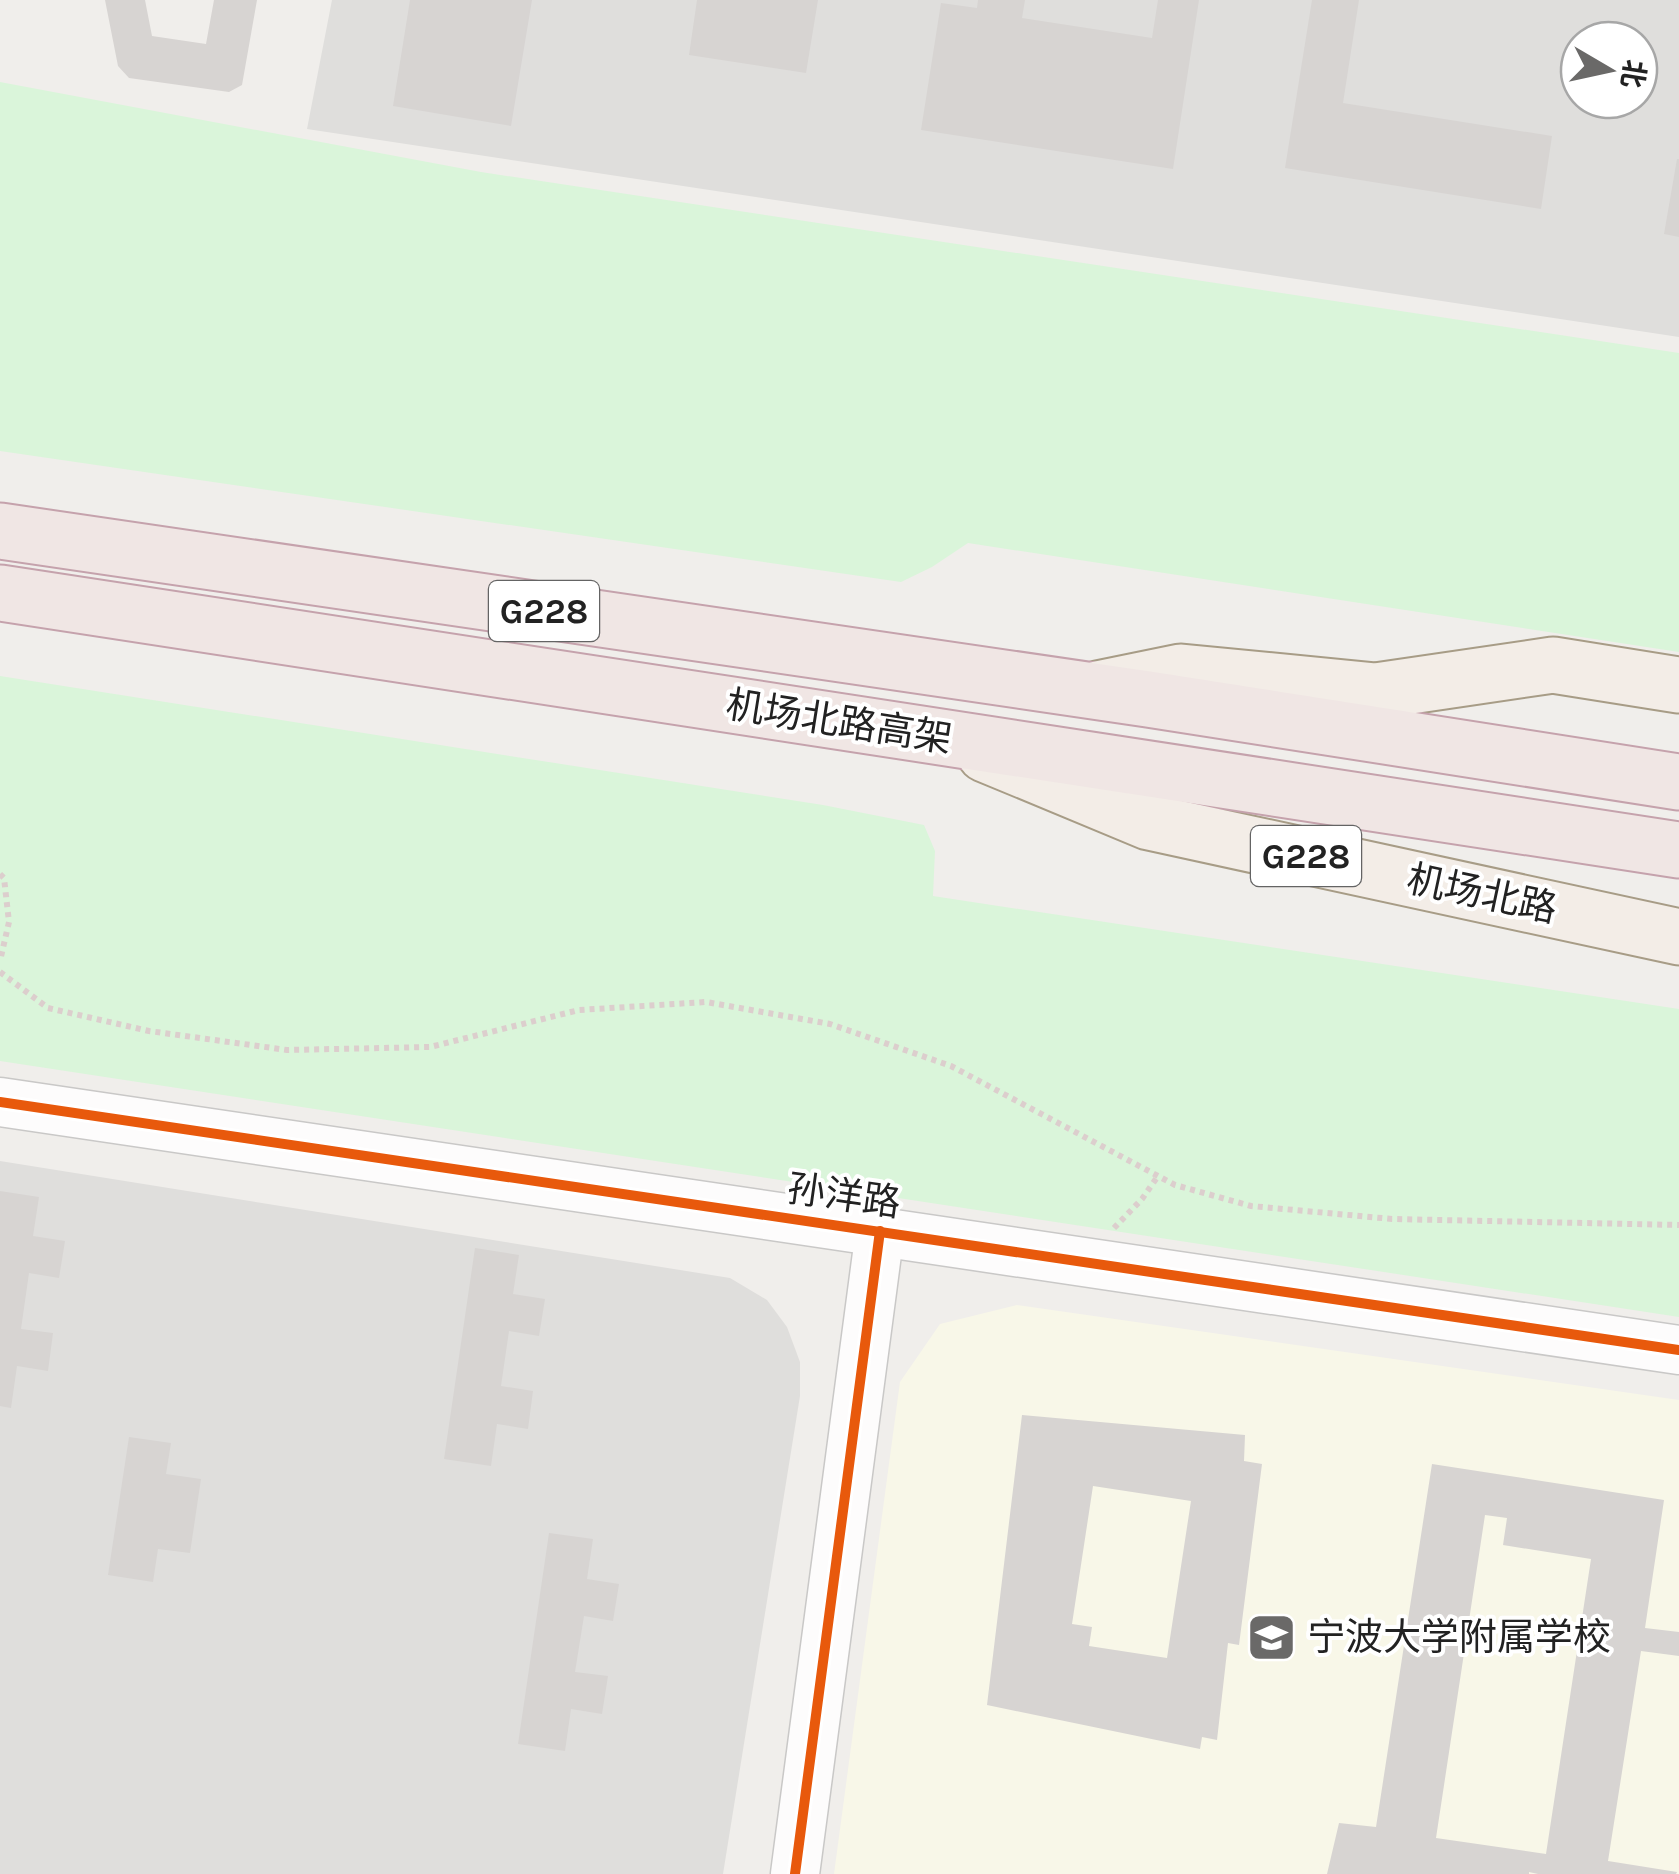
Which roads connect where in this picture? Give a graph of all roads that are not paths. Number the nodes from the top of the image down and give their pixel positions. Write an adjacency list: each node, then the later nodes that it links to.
1 (0, 531): 4 (highway, 机场北路高架 / G228)
2 (0, 593): 5 (highway, 机场北路高架 / G228)
3 (1679, 686): 4 (main road, G228)
4 (1089, 690): 6 (highway, 机场北路高架 / G228)
5 (945, 738): 7 (highway, 机场北路高架 / G228); 8 (main road, 机场北路 / G228)
6 (1679, 782)
7 (1679, 850)
8 (1679, 937)
9 (0, 1102): 10 (street, 孙洋路)
10 (880, 1232): 11 (street, 孙洋路); 12 (street)
11 (1679, 1350)
12 (795, 1874)

